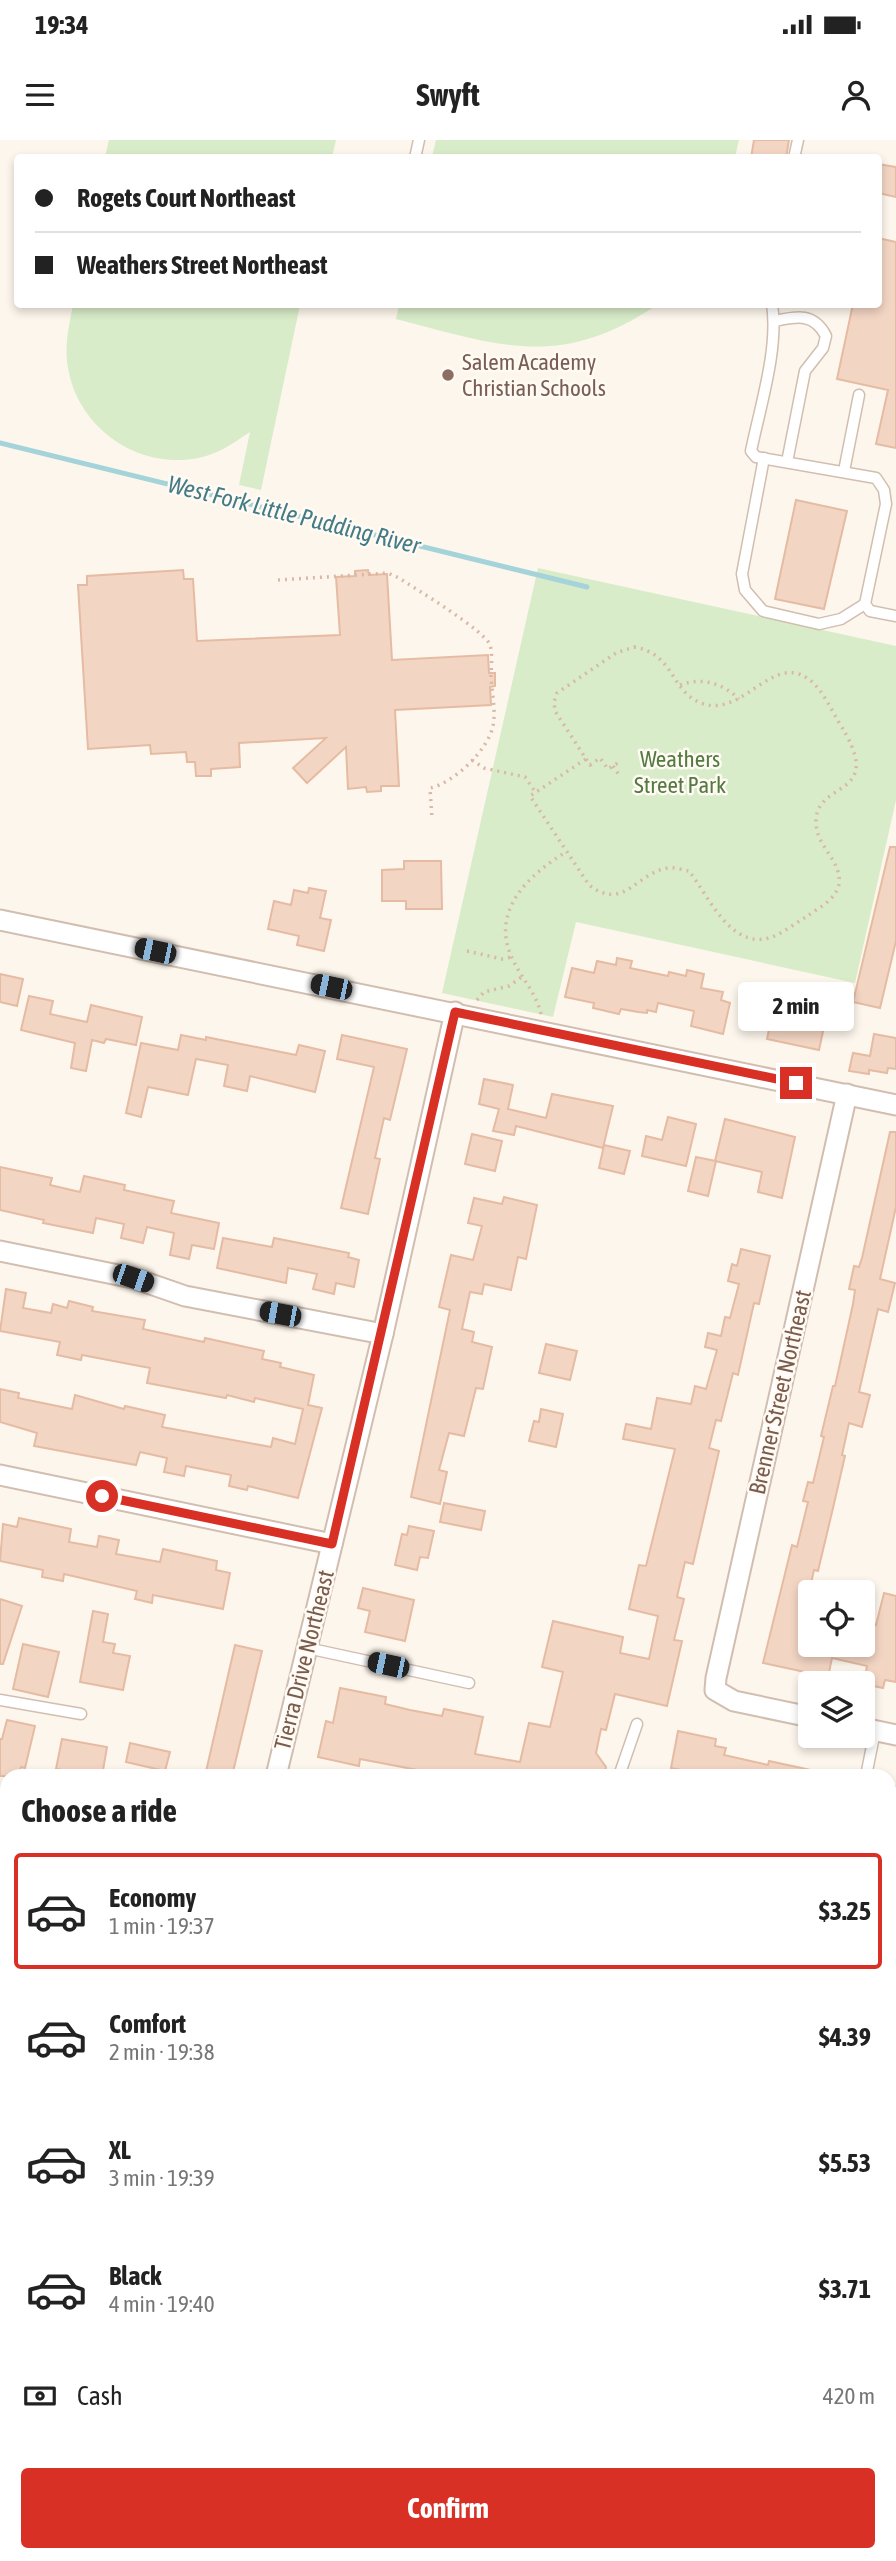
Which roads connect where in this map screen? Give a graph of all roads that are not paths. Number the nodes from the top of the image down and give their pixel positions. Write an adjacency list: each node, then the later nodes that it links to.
1 (773, 308): 2 (lane)
2 (775, 321): 4 (lane); 5 (lane)
3 (859, 395): 6 (lane)
4 (764, 458): 5 (lane); 7 (lane)
5 (787, 461): 6 (lane)
6 (844, 471): 7 (lane)
7 (865, 604): 8 (lane)
8 (896, 616)
9 (0, 920): 10 (street)
10 (465, 1014): 11 (street); 14 (street, Tierra Drive Northeast)
11 (848, 1094): 12 (street); 21 (street, Brenner Street Northeast)
12 (896, 1105)
13 (0, 1251): 14 (street)
14 (383, 1334): 16 (street, Tierra Drive Northeast)
15 (0, 1475): 16 (street)
16 (332, 1544): 17 (street, Tierra Drive Northeast)
17 (307, 1648): 18 (lane); 26 (street, Tierra Drive Northeast)
18 (469, 1683)
19 (0, 1700): 20 (lane)
20 (81, 1714)
21 (798, 1714)
22 (637, 1724): 27 (lane)
23 (875, 1730): 24 (street)
24 (896, 1735)
25 (868, 1748): 28 (lane)
26 (277, 1769)
27 (621, 1769)
28 (866, 1769)

